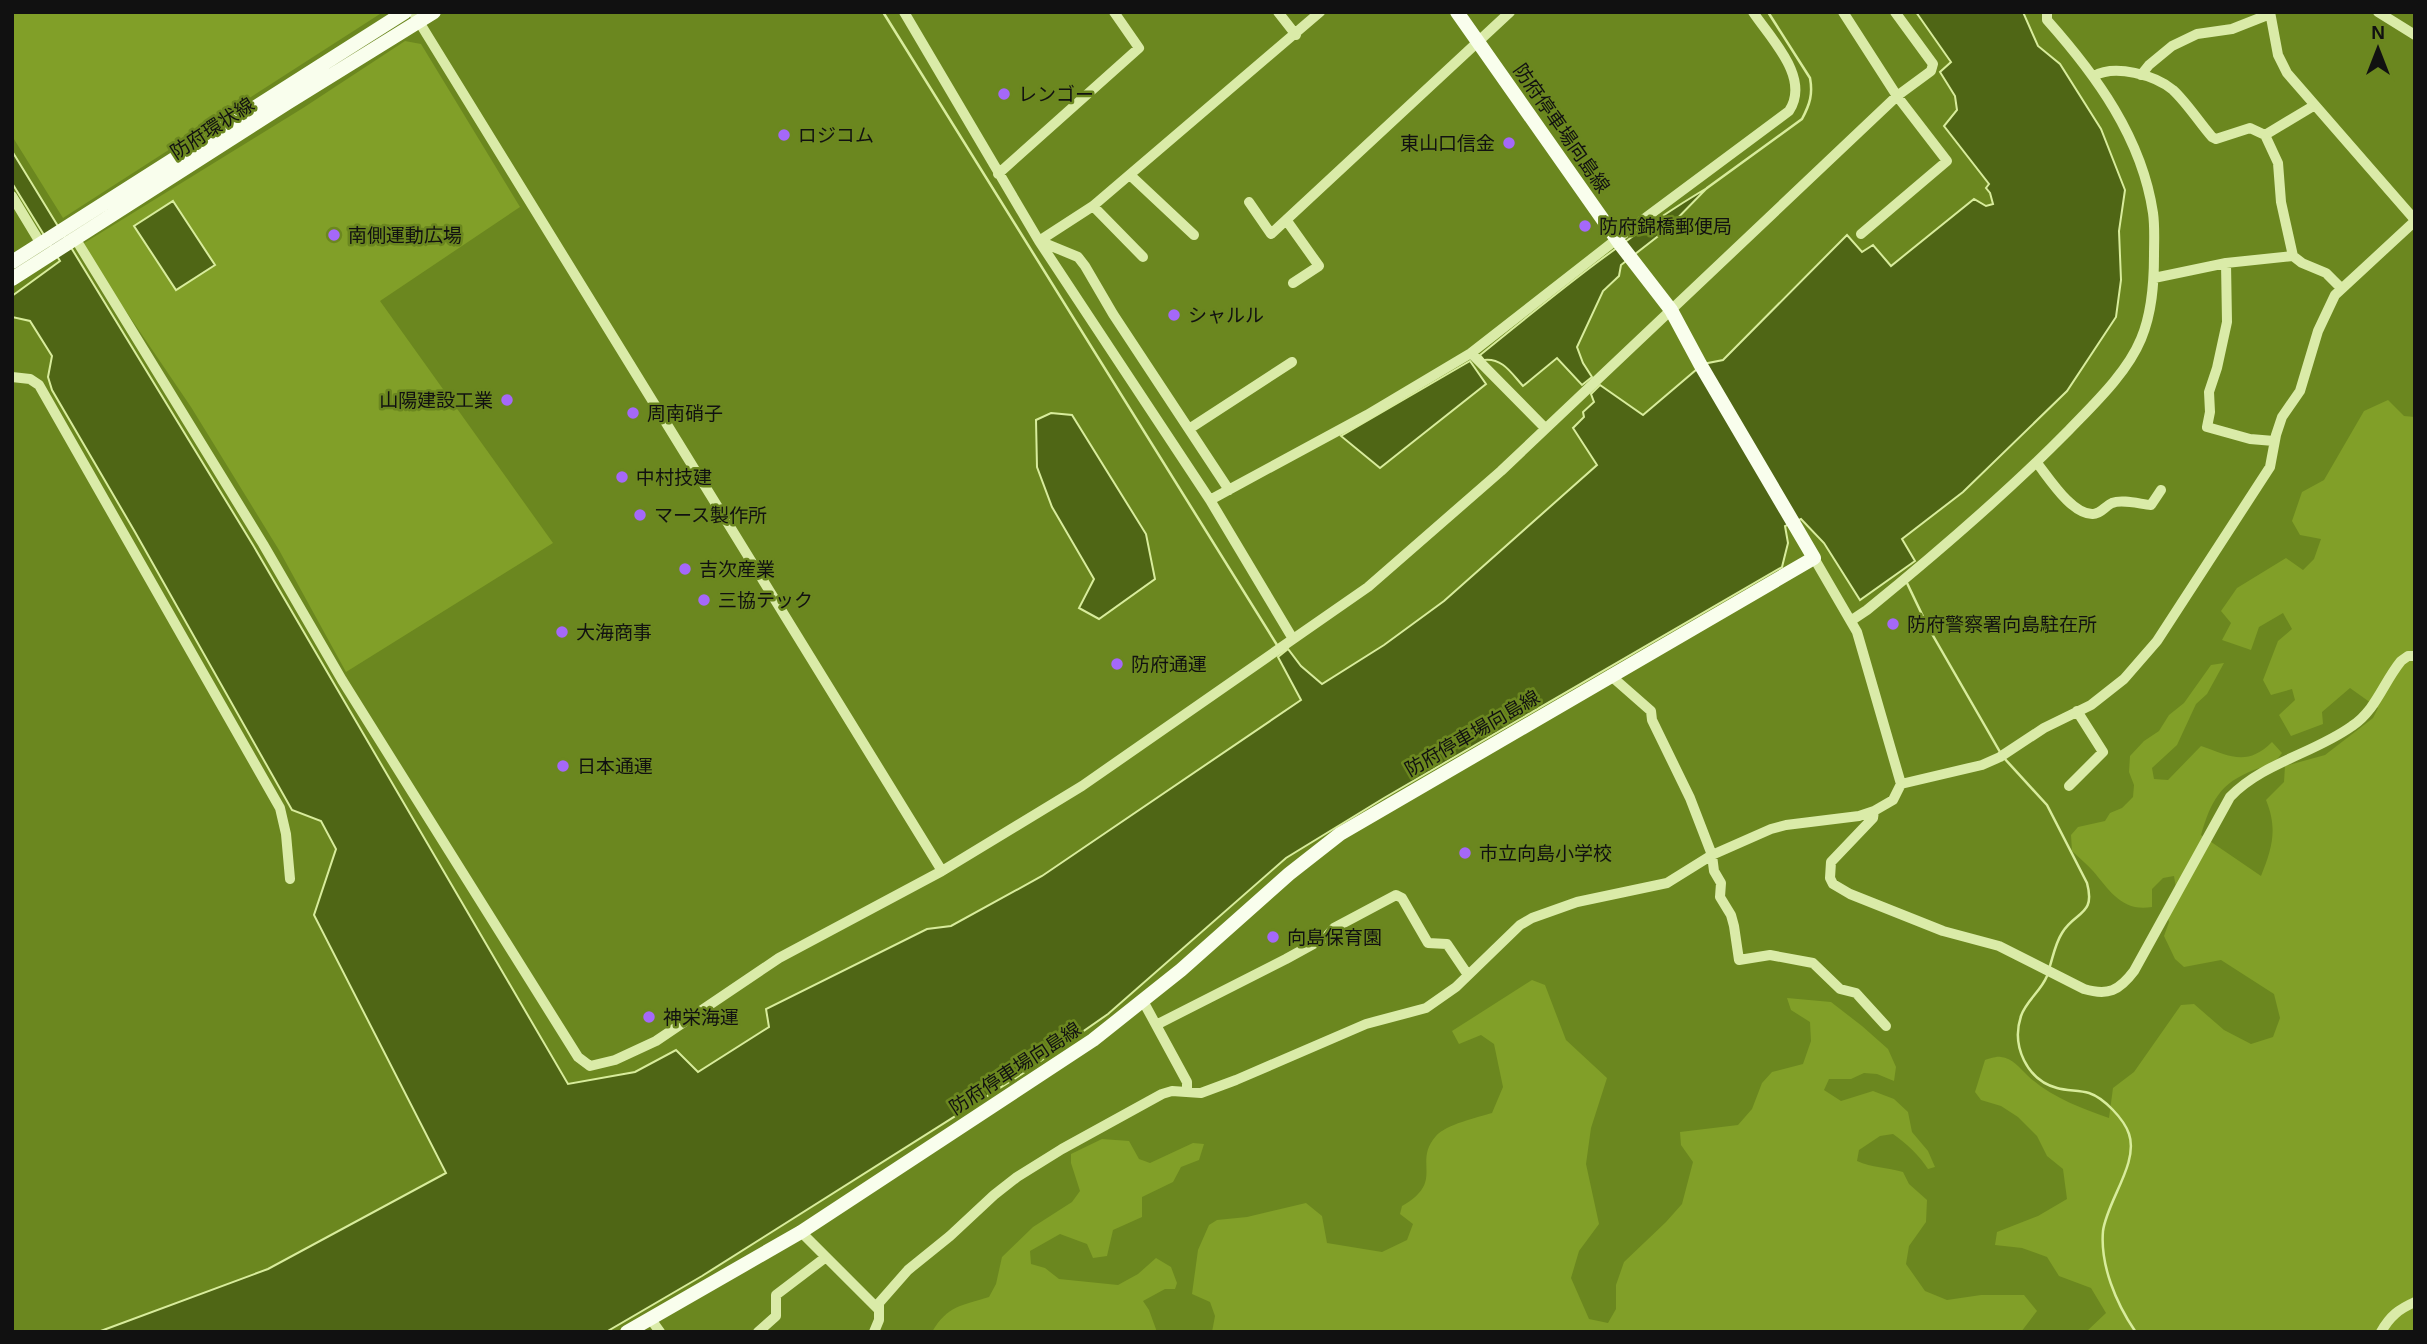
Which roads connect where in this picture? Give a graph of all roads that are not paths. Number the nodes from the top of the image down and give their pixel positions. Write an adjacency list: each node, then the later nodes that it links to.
1 (405, 12): 31 (main road, 防府環状線)
2 (434, 12): 15 (main road, 防府環状線)
3 (904, 12): 24 (street)
4 (1114, 12): 24 (street)
5 (1278, 12): 16 (street)
6 (1321, 12): 16 (street)
7 (1457, 12): 18 (main road, 防府停車場向島線)
8 (1510, 12): 18 (street)
9 (1753, 12): 35 (street)
10 (1843, 12): 21 (street)
11 (1895, 12): 21 (street)
12 (2047, 12): 20 (street)
13 (2378, 12): 17 (street)
14 (2270, 13): 19 (street); 22 (street)
15 (416, 17): 31 (main road, 防府環状線); 66 (street)
16 (1296, 35): 25 (street)
17 (2415, 35)
18 (1478, 44): 30 (street); 35 (main road, 防府停車場向島線)
19 (2141, 75): 20 (street); 23 (street)
20 (2094, 76): 41 (street)
21 (1897, 96): 32 (street); 45 (street)
22 (2315, 105): 23 (street); 29 (street)
23 (2265, 135): 37 (street)
24 (998, 174): 34 (street)
25 (1130, 175): 28 (street); 33 (street)
26 (12, 196): 36 (street)
27 (1249, 202): 30 (street)
28 (1093, 206): 34 (street); 38 (street)
29 (2415, 220): 44 (street)
30 (1287, 221): 43 (street)
31 (72, 231): 36 (main road, 防府環状線); 66 (street)
32 (1861, 234)
33 (1194, 235)
34 (1039, 241): 50 (street); 55 (street)
35 (1619, 241): 45 (main road, 防府停車場向島線); 46 (street)
36 (46, 246): 39 (main road, 防府環状線); 42 (main road, 防府環状線)
37 (2293, 256): 40 (street); 44 (street)
38 (1143, 257)
39 (12, 262)
40 (2226, 263): 41 (street); 51 (street)
41 (2154, 278): 52 (street)
42 (12, 279)
43 (1293, 283)
44 (2341, 288): 51 (street)
45 (1671, 310): 49 (street); 56 (main road, 防府停車場向島線)
46 (1471, 353): 49 (street); 53 (street)
47 (1292, 362): 50 (street)
48 (12, 377): 67 (street)
49 (1545, 428): 58 (street)
50 (1189, 429): 53 (street)
51 (2274, 441): 61 (street)
52 (2037, 463): 54 (street); 57 (street)
53 (1229, 490): 55 (street)
54 (2161, 490)
55 (1210, 500): 58 (street)
56 (1814, 558): 57 (street); 60 (main road, 防府停車場向島線)
57 (1852, 620): 62 (street)
58 (1293, 639): 66 (street)
59 (2415, 656): 64 (street)
60 (1610, 675): 65 (street); 69 (main road, 防府停車場向島線)
61 (2077, 711): 62 (street); 63 (street)
62 (1901, 785): 64 (street)
63 (2069, 786)
64 (1874, 811): 65 (street)
65 (1712, 855): 68 (street); 71 (street)
66 (942, 870)
67 (290, 879)
68 (1468, 975): 70 (street); 72 (street)
69 (1143, 1001): 70 (street); 73 (main road, 防府停車場向島線)
70 (1156, 1025): 72 (street)
71 (1886, 1026)
72 (1187, 1092): 76 (street)
73 (802, 1232): 74 (street); 77 (main road, 防府停車場向島線)
74 (826, 1257): 76 (street); 80 (street)
75 (2415, 1302): 82 (street)
76 (878, 1309): 81 (street)
77 (650, 1318): 78 (main road, 防府停車場向島線); 79 (street)
78 (627, 1332)
79 (660, 1332)
80 (758, 1332)
81 (874, 1332)
82 (2381, 1332)

